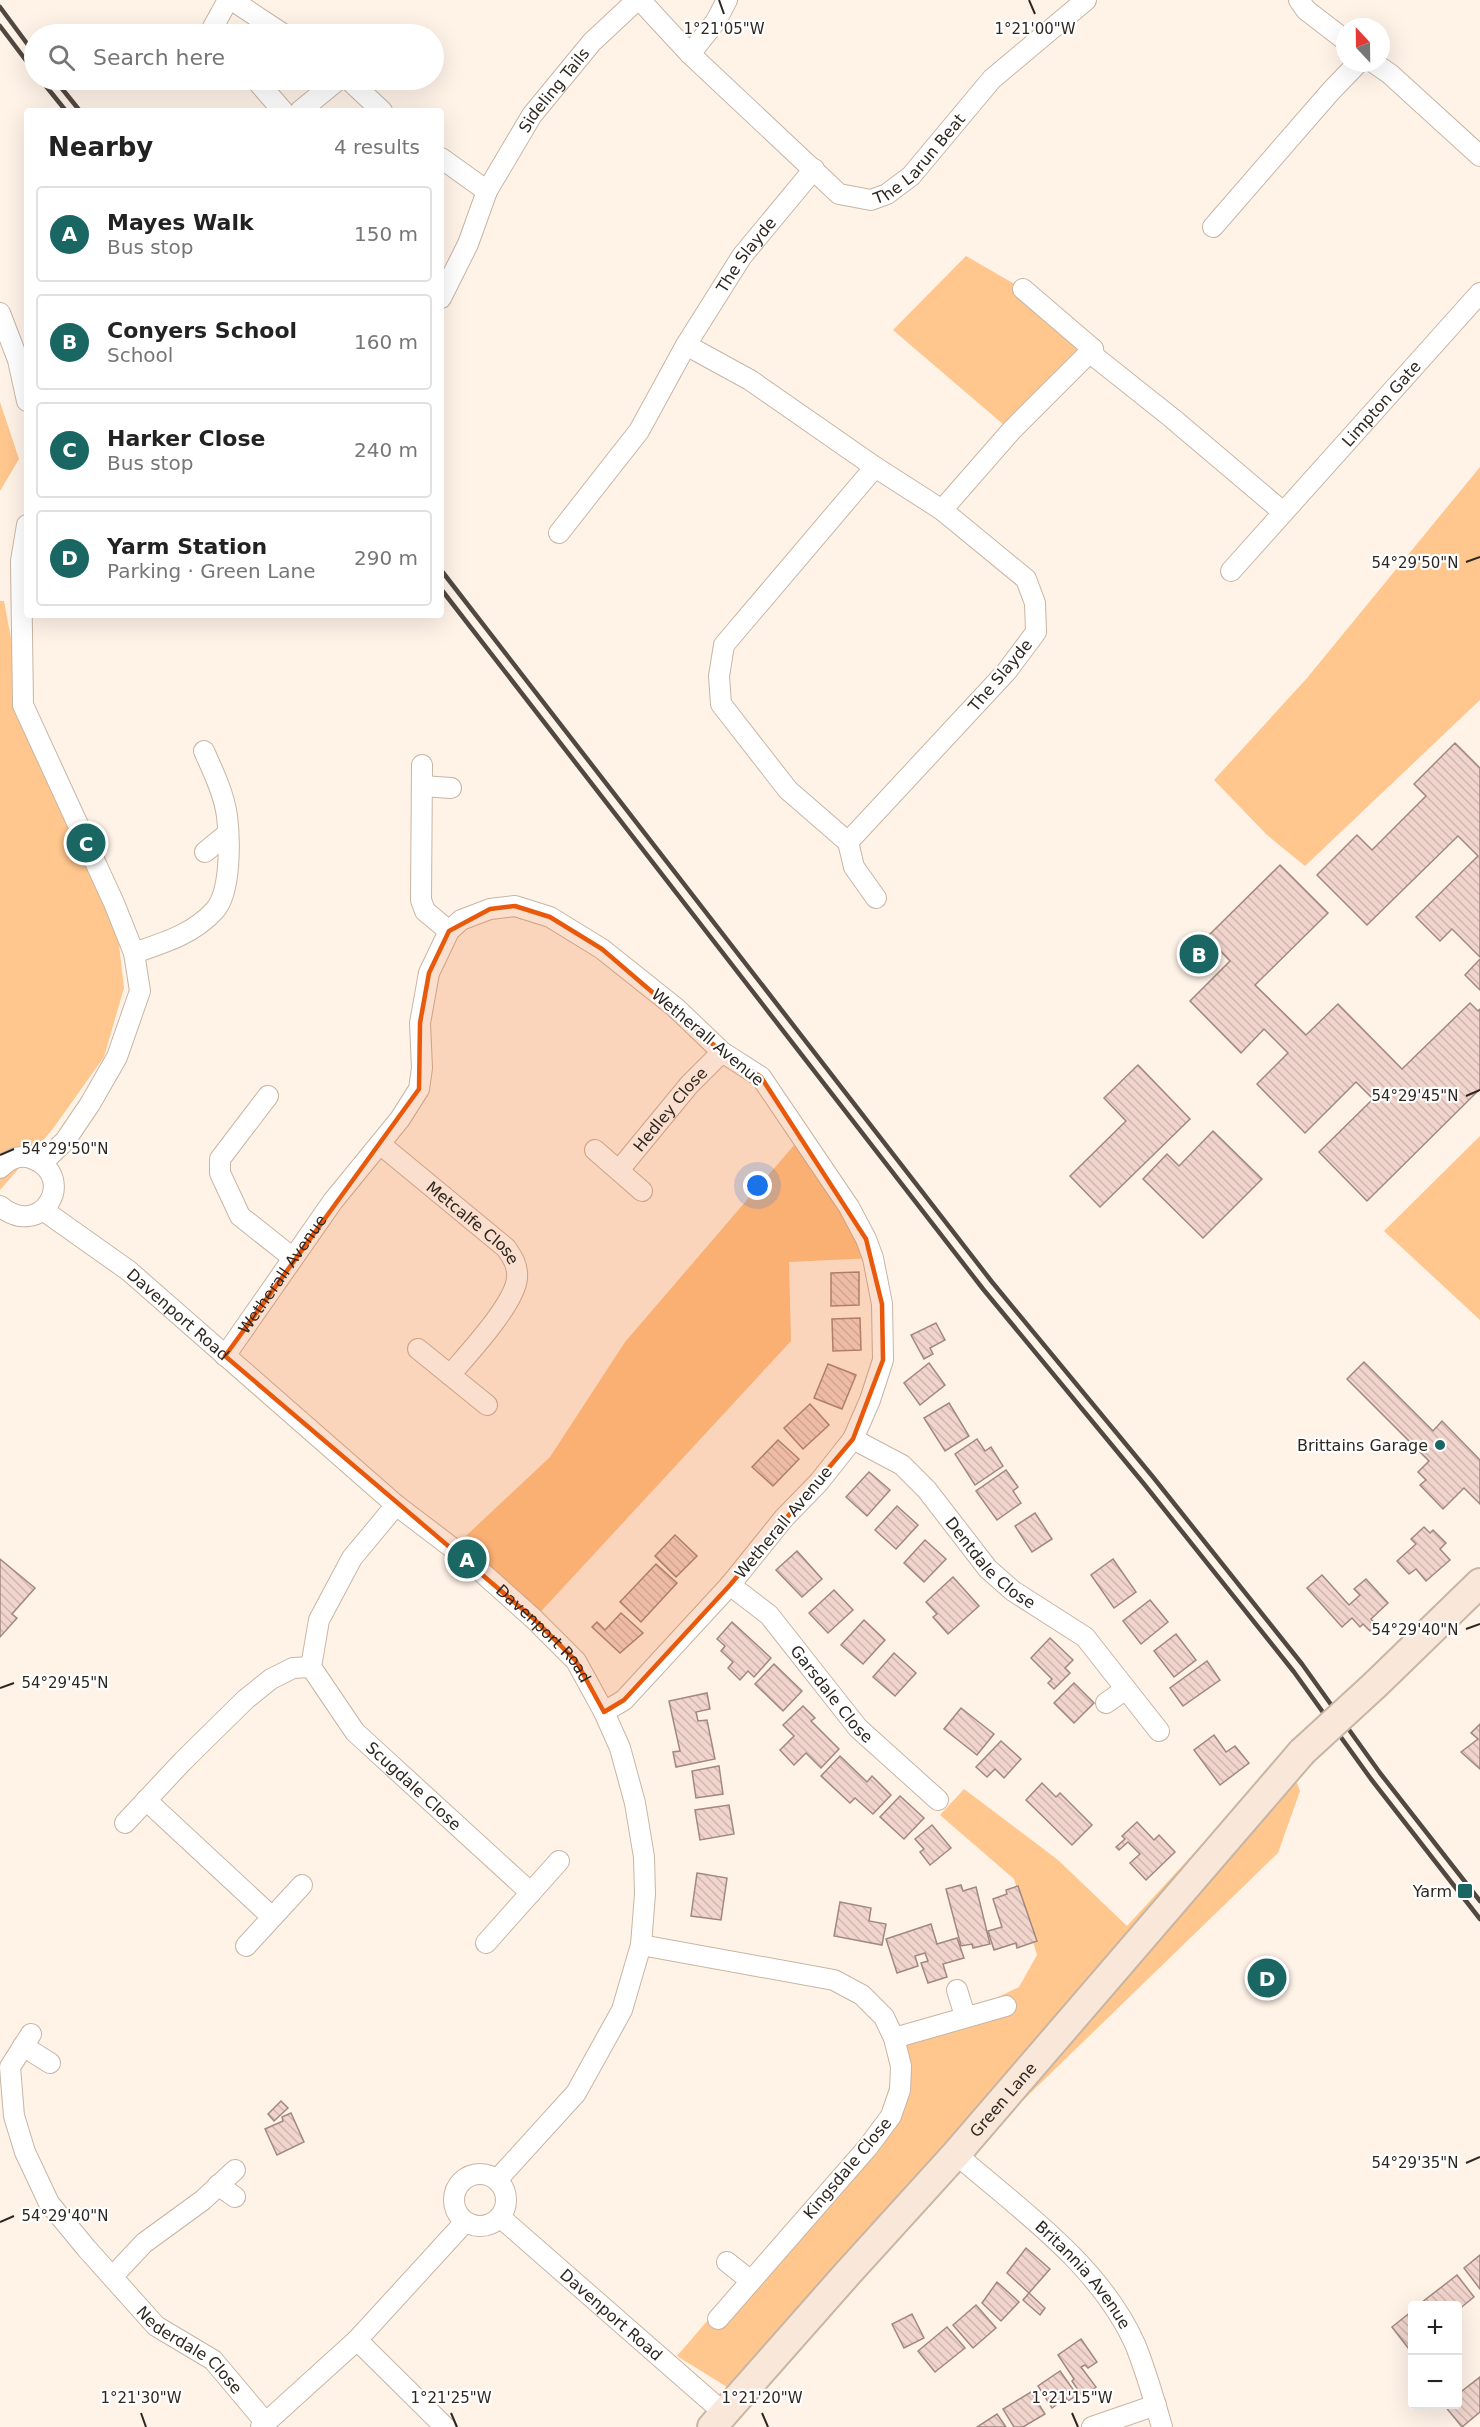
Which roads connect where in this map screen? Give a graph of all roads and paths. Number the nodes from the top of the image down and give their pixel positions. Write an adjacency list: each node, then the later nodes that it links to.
1 (230, 0): 6 (street); 7 (street)
2 (638, 0): 9 (street, The Larun Beat); 21 (street, Sideling Tails)
3 (727, 0): 9 (street)
4 (1086, 0): 20 (street, The Larun Beat)
5 (1299, 0): 8 (street)
6 (215, 24)
7 (268, 24)
8 (1336, 33)
9 (690, 54): 20 (street, The Larun Beat)
10 (1349, 72): 22 (street)
11 (1387, 72): 18 (street)
12 (265, 90): 15 (street)
13 (326, 90): 16 (street)
14 (360, 90): 17 (street)
15 (280, 108)
16 (304, 108)
17 (379, 108)
18 (1480, 156)
19 (444, 160): 21 (street)
20 (813, 169): 27 (street, The Slayde)
21 (486, 191): 24 (street, Sideling Tails)
22 (1213, 227)
23 (1023, 288): 28 (street)
24 (444, 292)
25 (1480, 293): 32 (street, Limpton Gate)
26 (0, 313): 29 (street)
27 (686, 345): 30 (street, The Slayde); 33 (street, The Slayde)
28 (1093, 349): 31 (street); 32 (street)
29 (24, 387)
30 (875, 467): 31 (street, The Slayde); 41 (street)
31 (942, 510): 41 (street, The Slayde)
32 (1283, 512): 35 (street, Limpton Gate)
33 (559, 533)
34 (24, 543): 45 (street)
35 (1232, 571)
36 (204, 751): 40 (street)
37 (422, 765): 38 (street)
38 (422, 786): 39 (street); 44 (street)
39 (451, 788)
40 (226, 834): 42 (street); 45 (street)
41 (848, 842): 43 (street)
42 (205, 852)
43 (876, 898)
44 (449, 931): 46 (street, Wetherall Avenue); 48 (street, Wetherall Avenue)
45 (134, 953): 50 (street)
46 (722, 1052): 52 (street, Hedley Close); 61 (street, Wetherall Avenue)
47 (268, 1096): 56 (street)
48 (380, 1144): 56 (street, Wetherall Avenue); 59 (street, Metcalfe Close)
49 (595, 1150): 52 (street)
50 (42, 1163): 51 (street); 55 (street)
51 (0, 1168)
52 (620, 1169): 53 (street)
53 (642, 1191)
54 (0, 1206): 55 (street)
55 (43, 1210): 58 (street, Davenport Road)
56 (293, 1258): 58 (street, Wetherall Avenue)
57 (418, 1349): 59 (street)
58 (225, 1356): 62 (street, Davenport Road)
59 (450, 1375): 60 (street)
60 (487, 1406)
61 (853, 1439): 64 (street, Wetherall Avenue); 66 (street, Dentdale Close)
62 (396, 1505): 65 (street); 68 (street, Davenport Road)
63 (1480, 1583): 85 (main road, Green Lane, bridge)
64 (730, 1586): 68 (street, Wetherall Avenue); 71 (street, Garsdale Close)
65 (312, 1666): 70 (street); 75 (street, Scugdale Close)
66 (1126, 1689): 67 (street); 69 (street, Dentdale Close)
67 (1106, 1703)
68 (604, 1712): 78 (street, Davenport Road)
69 (1159, 1731)
70 (146, 1800): 72 (street); 76 (street)
71 (938, 1800)
72 (125, 1822)
73 (559, 1861): 75 (street)
74 (302, 1885): 76 (street)
75 (531, 1893): 77 (street)
76 (272, 1917): 79 (street)
77 (486, 1943)
78 (641, 1945): 83 (street, Kingsdale Close); 87 (street, Davenport Road)
79 (246, 1946)
80 (957, 1990): 82 (street)
81 (1006, 2006): 82 (street)
82 (965, 2016): 83 (street)
83 (894, 2038): 94 (street, Kingsdale Close)
84 (50, 2063): 93 (street, Nederdale Close)
85 (956, 2154): 97 (street, Britannia Avenue); 98 (main road, Green Lane)
86 (235, 2170): 88 (street)
87 (497, 2180): 90 (street); 91 (street)
88 (218, 2186): 89 (street); 93 (street)
89 (235, 2197)
90 (500, 2217): 91 (street); 98 (street, Davenport Road)
91 (465, 2222): 96 (street)
92 (728, 2262): 94 (street)
93 (113, 2276): 99 (street, Nederdale Close)
94 (751, 2282): 95 (street, Kingsdale Close)
95 (718, 2319)
96 (357, 2340): 99 (street); 100 (street)
97 (1155, 2405): 101 (street); 102 (street, Britannia Avenue)
98 (718, 2420)
99 (264, 2425)
100 (445, 2427)
101 (1092, 2427)
102 (1162, 2427)

